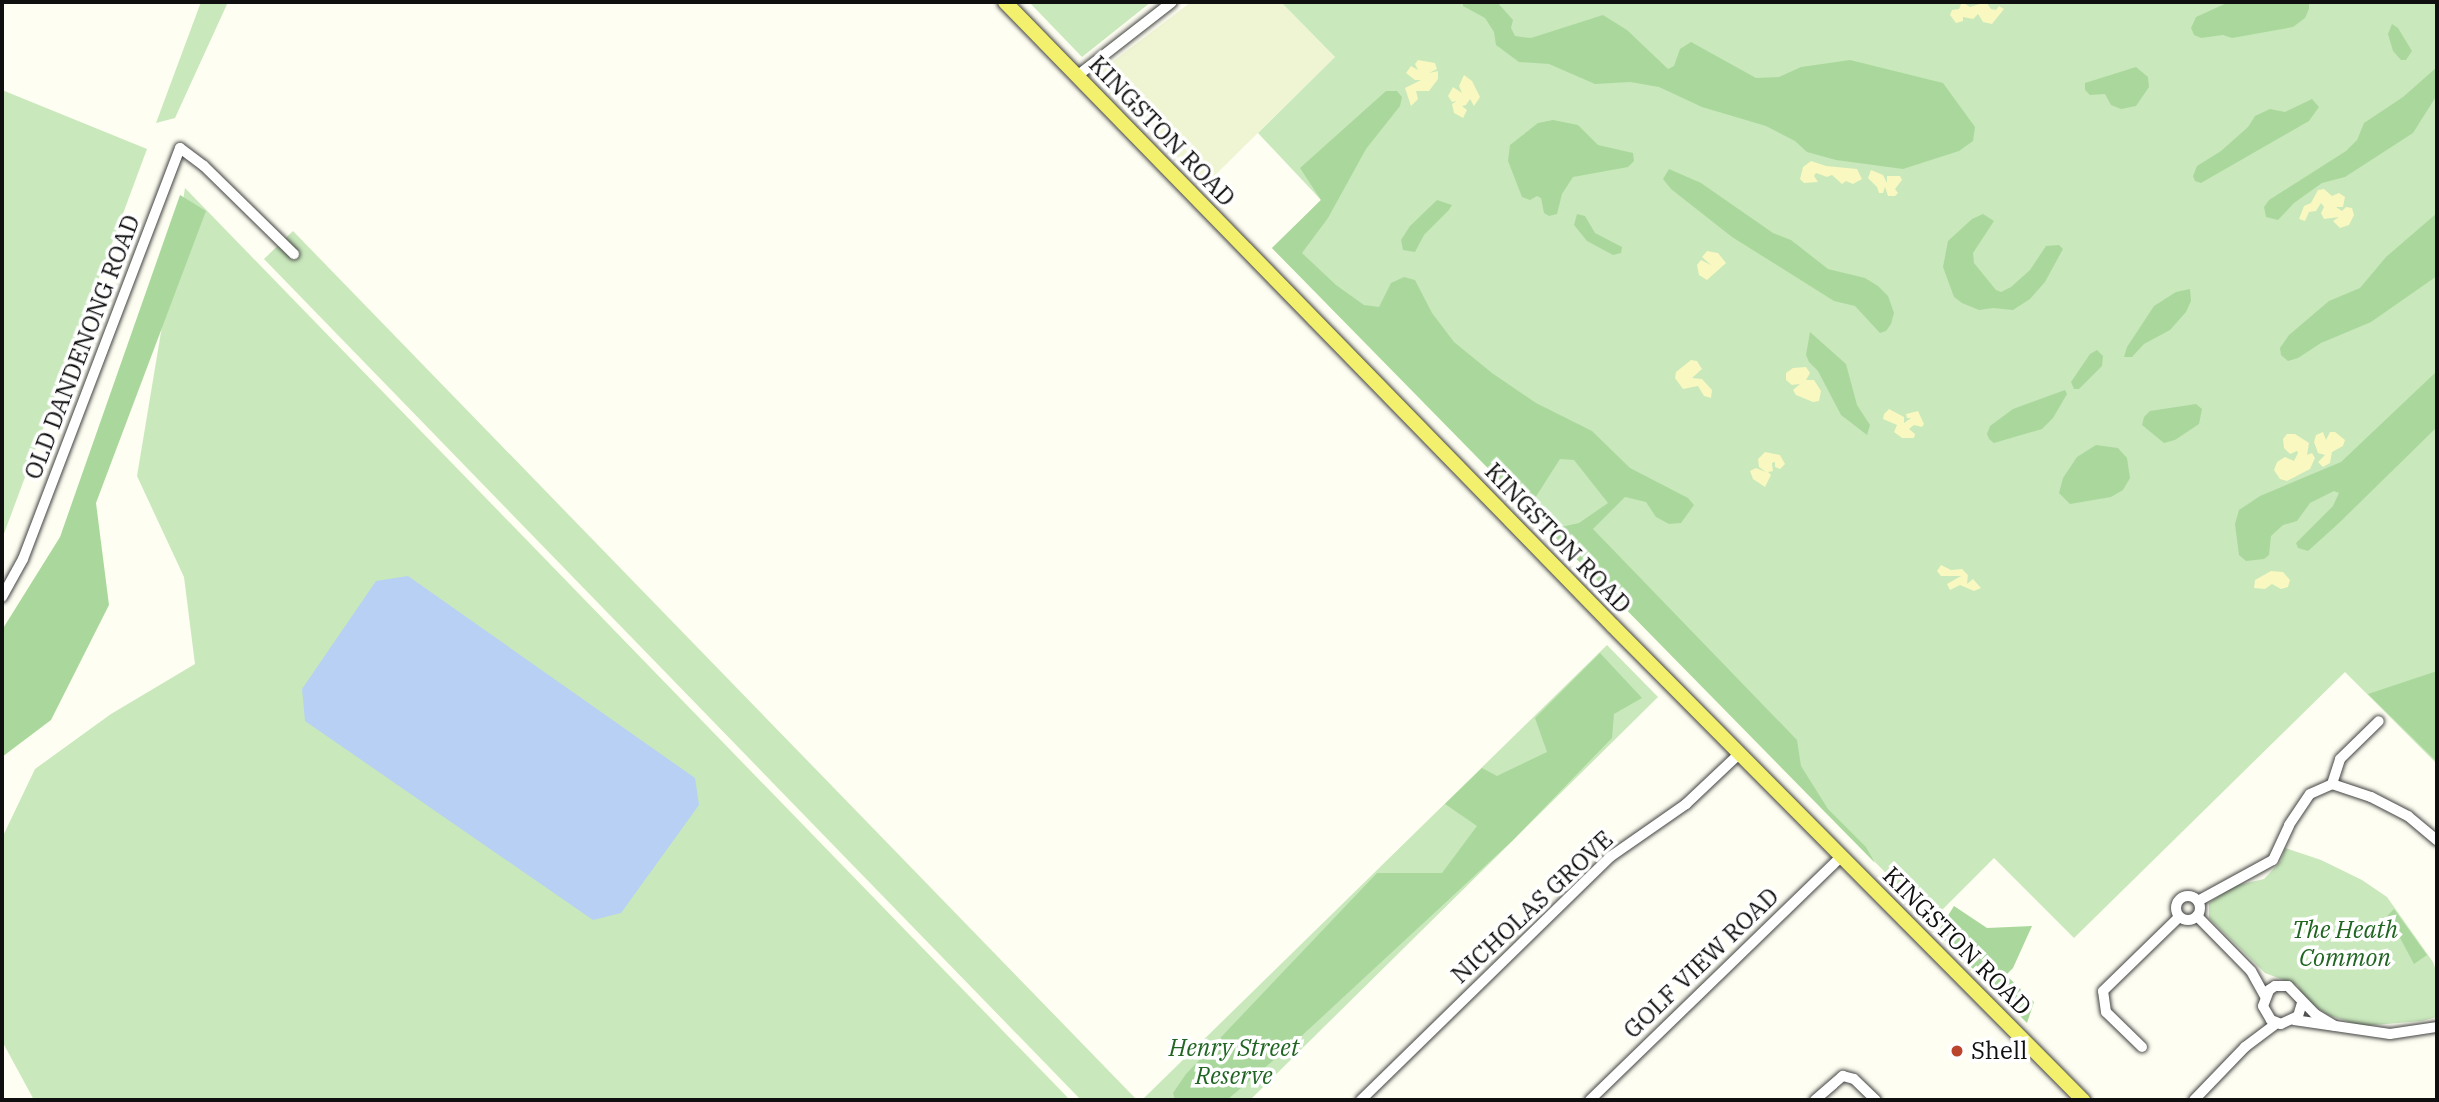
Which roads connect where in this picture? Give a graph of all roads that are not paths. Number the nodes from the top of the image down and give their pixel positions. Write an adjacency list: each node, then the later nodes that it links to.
1 (1005, 2): 3 (main road, KINGSTON ROAD)
2 (1172, 2): 3 (street)
3 (1077, 76): 7 (main road, KINGSTON ROAD)
4 (294, 254): 5 (street, OLD DANDENONG ROAD)
5 (2, 597)
6 (2379, 721): 8 (street)
7 (1739, 754): 10 (main road, KINGSTON ROAD); 25 (street, NICHOLAS GROVE)
8 (2332, 784): 9 (street); 11 (street)
9 (2437, 840)
10 (1841, 857): 26 (street, GOLF VIEW ROAD); 29 (main road, KINGSTON ROAD)
11 (2198, 901): 12 (street); 13 (street)
12 (2197, 916): 13 (street); 14 (street)
13 (2179, 917): 23 (street)
14 (2251, 971): 15 (street); 16 (street)
15 (2275, 986): 16 (street); 17 (street)
16 (2264, 996): 18 (street)
17 (2302, 1003): 19 (street); 21 (street)
18 (2264, 1013): 20 (street); 24 (street)
19 (2294, 1020): 20 (street); 21 (street)
20 (2277, 1023): 24 (street)
21 (2335, 1026): 22 (street)
22 (2437, 1027)
23 (2142, 1047)
24 (2245, 1047): 30 (street)
25 (1361, 1100)
26 (1590, 1100)
27 (1815, 1100): 28 (street)
28 (1876, 1100)
29 (2083, 1100)
30 (2194, 1100)

